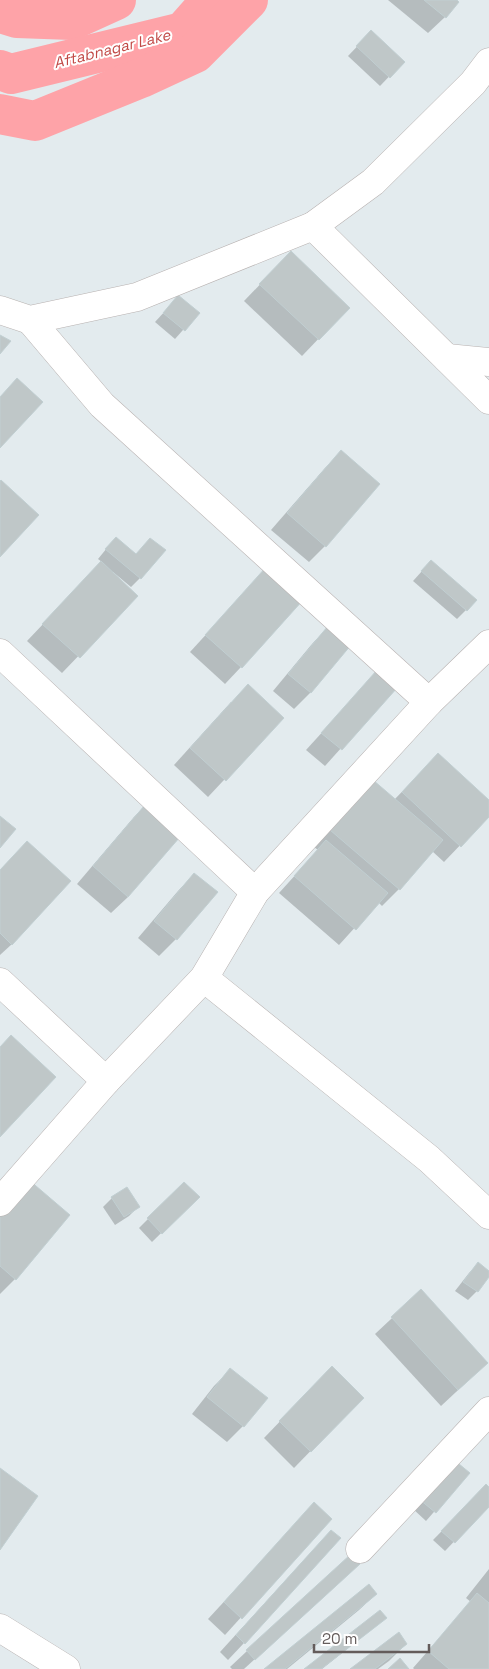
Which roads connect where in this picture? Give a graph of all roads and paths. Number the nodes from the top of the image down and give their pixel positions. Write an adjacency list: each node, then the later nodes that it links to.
1 (489, 62): 2 (street)
2 (313, 226): 4 (street); 5 (street)
3 (0, 310): 4 (street)
4 (30, 320): 10 (street)
5 (447, 358): 6 (street); 7 (street)
6 (489, 362)
7 (489, 400)
8 (489, 644): 10 (street)
9 (0, 653): 11 (street)
10 (429, 702): 11 (street)
11 (255, 892): 12 (street)
12 (204, 978): 14 (street); 16 (street)
13 (0, 982): 14 (street)
14 (106, 1081): 15 (street)
15 (0, 1202)
16 (489, 1215)
17 (489, 1411): 18 (street)
18 (360, 1550)
19 (0, 1628): 20 (street)
20 (66, 1669)

